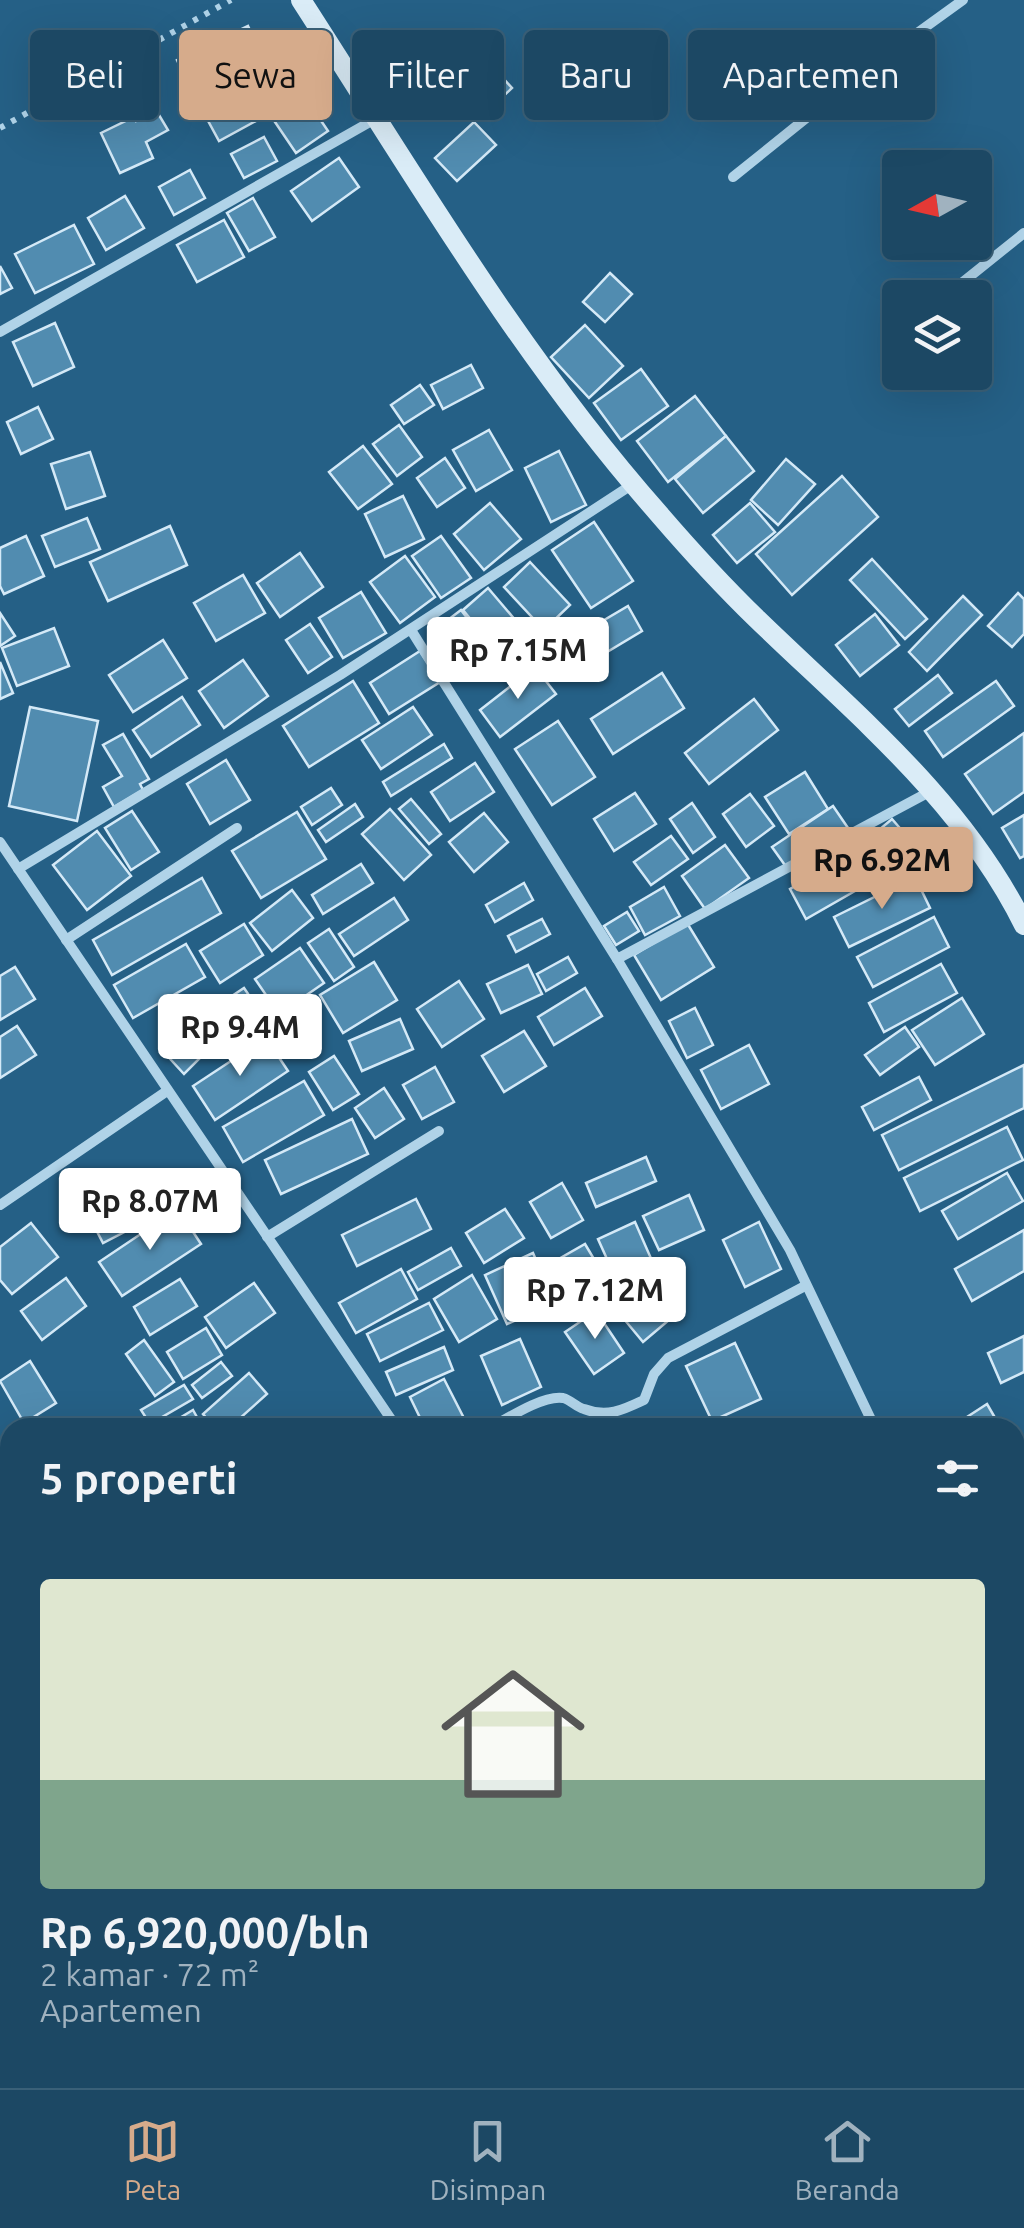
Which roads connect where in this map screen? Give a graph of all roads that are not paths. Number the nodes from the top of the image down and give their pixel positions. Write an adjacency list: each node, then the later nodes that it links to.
1 (301, 0): 3 (street)
2 (963, 0): 6 (street)
3 (352, 78)
4 (374, 120): 9 (street)
5 (379, 120): 10 (street)
6 (733, 178)
7 (1024, 233): 8 (street)
8 (966, 280)
9 (0, 332)
10 (634, 483): 11 (street); 12 (street)
11 (411, 630): 15 (street); 18 (street)
12 (934, 790): 16 (street); 18 (street)
13 (237, 828): 17 (street)
14 (0, 842): 15 (street)
15 (18, 868): 17 (street)
16 (1024, 924)
17 (66, 940): 19 (street)
18 (617, 959): 23 (street)
19 (168, 1091): 21 (street); 22 (street)
20 (438, 1131): 22 (street)
21 (0, 1205)
22 (267, 1236): 24 (street)
23 (806, 1286): 25 (street); 26 (street)
24 (390, 1418)
25 (508, 1418)
26 (870, 1418)

